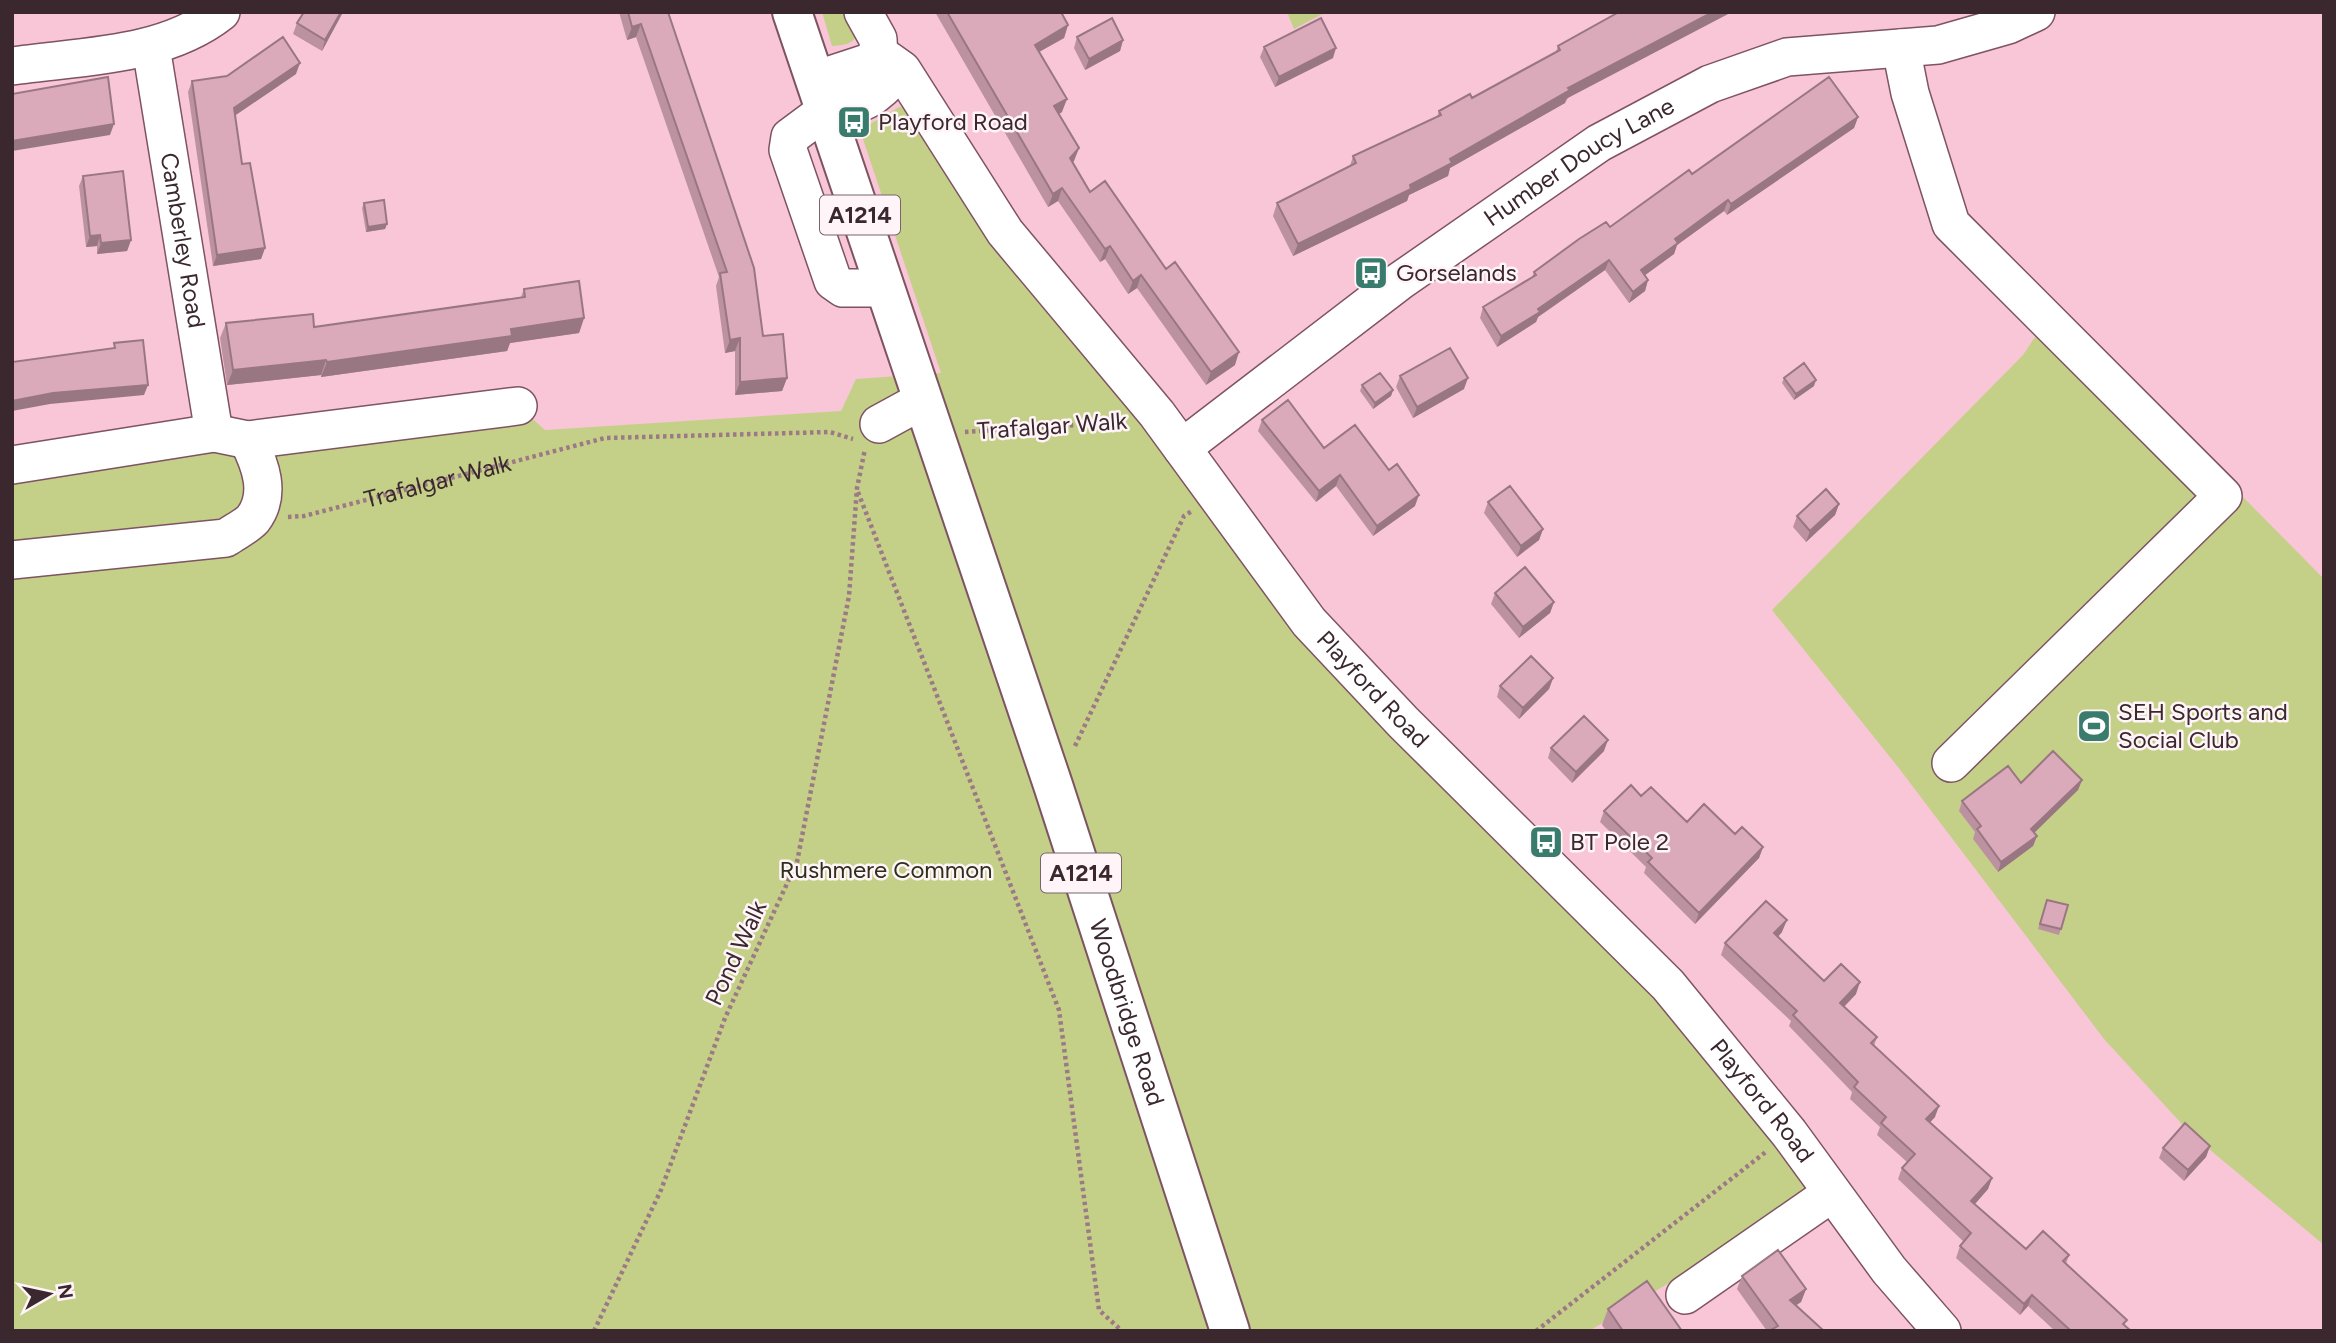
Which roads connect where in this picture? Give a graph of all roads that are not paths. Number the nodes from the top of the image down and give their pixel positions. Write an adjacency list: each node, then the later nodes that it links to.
1 (221, 12): 5 (street)
2 (792, 12): 9 (main road, A1214)
3 (863, 12): 7 (street, Playford Road)
4 (2036, 12): 6 (street, Humber Doucy Lane)
5 (151, 47): 8 (street); 13 (street, Camberley Road)
6 (1901, 48): 14 (street, Humber Doucy Lane); 17 (street)
7 (890, 64): 9 (street); 14 (street, Playford Road)
8 (12, 66)
9 (821, 98): 11 (main road, A1214)
10 (518, 406): 13 (street)
11 (936, 416): 12 (street); 20 (main road, Woodbridge Road / A1214)
12 (879, 424)
13 (231, 436): 15 (street); 16 (street, Camberley Road)
14 (1182, 448): 18 (street, Playford Road)
15 (12, 466)
16 (12, 560)
17 (1951, 763)
18 (1832, 1193): 19 (street); 21 (street, Playford Road)
19 (1685, 1295)
20 (1230, 1331)
21 (1942, 1331)

